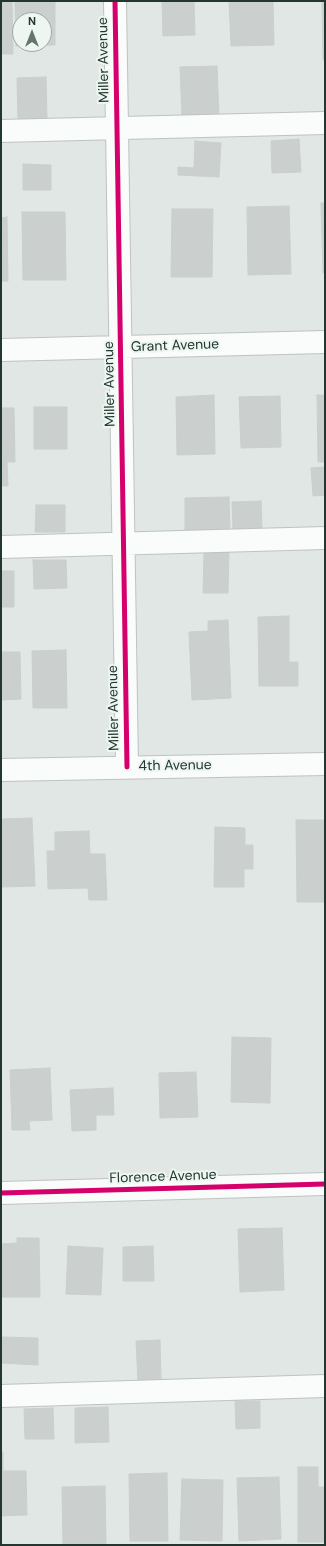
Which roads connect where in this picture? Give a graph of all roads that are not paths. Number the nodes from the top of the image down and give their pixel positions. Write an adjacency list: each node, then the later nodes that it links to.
1 (115, 1): 3 (street, Miller Avenue)
2 (325, 123): 3 (street)
3 (117, 129): 4 (street); 6 (street, Miller Avenue)
4 (1, 132)
5 (325, 342): 6 (street, Grant Avenue)
6 (121, 348): 7 (street, Grant Avenue); 9 (street, Miller Avenue)
7 (1, 350)
8 (325, 538): 9 (street)
9 (124, 544): 10 (street); 12 (street, Miller Avenue)
10 (1, 547)
11 (325, 764): 12 (street, 4th Avenue)
12 (127, 767): 13 (street, 4th Avenue)
13 (1, 770)
14 (325, 1184): 15 (street, Florence Avenue)
15 (1, 1194)
16 (325, 1386): 17 (street)
17 (1, 1396)

